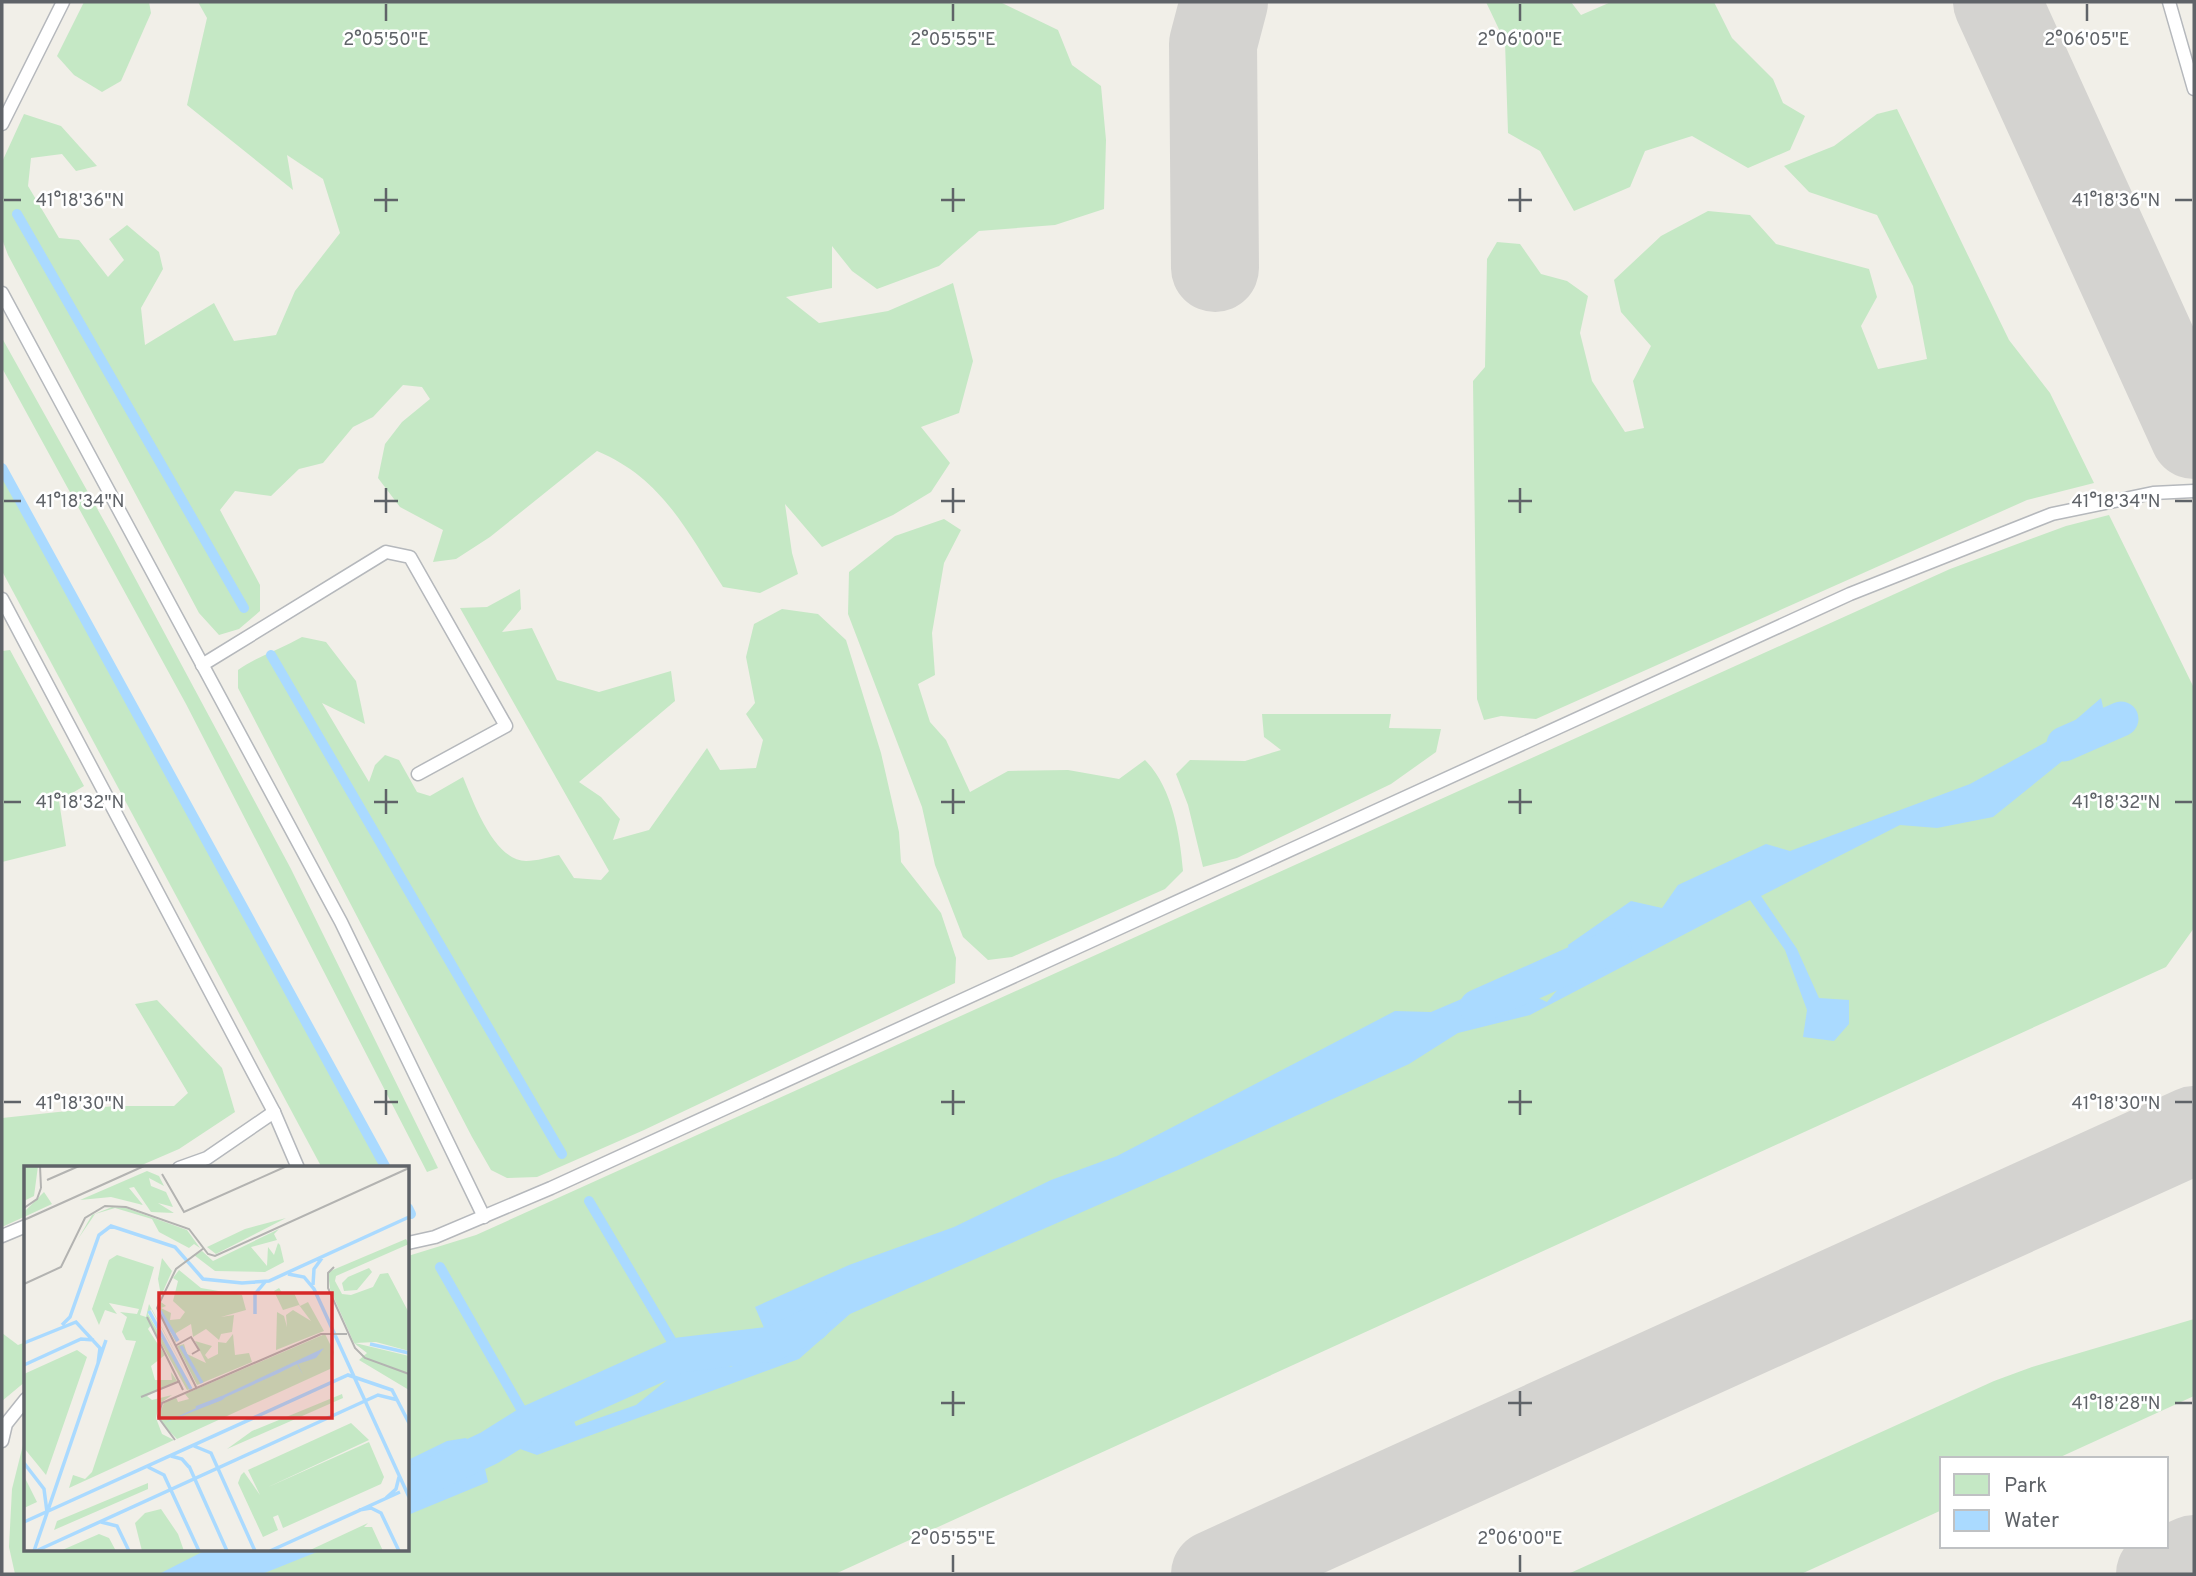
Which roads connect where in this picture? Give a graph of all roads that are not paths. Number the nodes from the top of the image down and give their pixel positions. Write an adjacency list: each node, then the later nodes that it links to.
1 (63, 2): 4 (lane)
2 (2169, 2): 3 (lane)
3 (2194, 89)
4 (2, 124)
5 (2, 293): 8 (lane)
6 (2194, 491): 13 (lane)
7 (2, 599): 10 (lane)
8 (202, 665): 9 (lane); 13 (lane)
9 (418, 774)
10 (274, 1112): 11 (lane); 12 (lane)
11 (185, 1166)
12 (297, 1166)
13 (484, 1217): 16 (lane)
14 (24, 1227): 15 (lane)
15 (2, 1236)
16 (410, 1243)
17 (24, 1402): 18 (lane)
18 (2, 1441)

